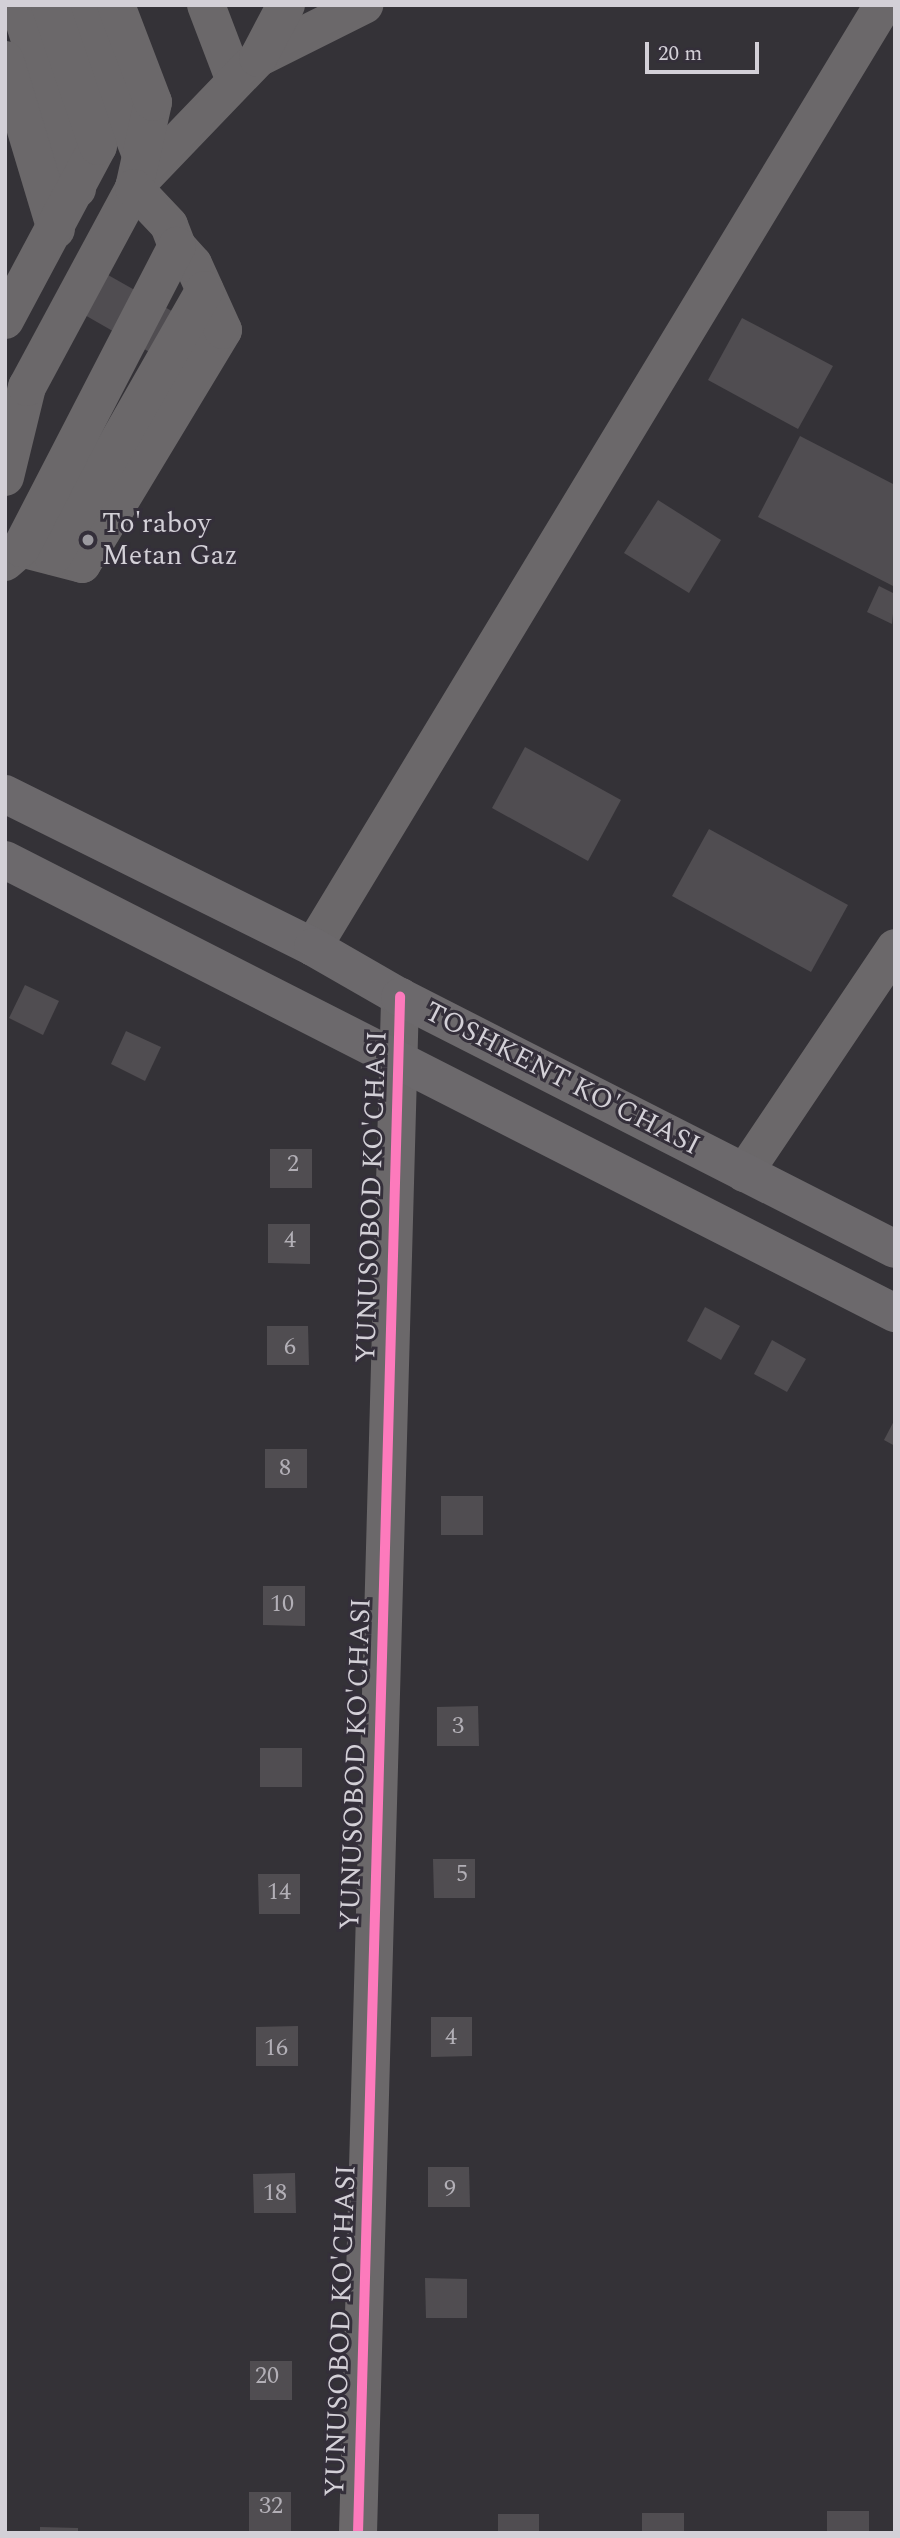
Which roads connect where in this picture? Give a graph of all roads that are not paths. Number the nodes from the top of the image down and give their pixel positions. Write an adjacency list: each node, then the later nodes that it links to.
1 (19, 5): 12 (street)
2 (50, 5): 12 (street)
3 (83, 5): 11 (street)
4 (116, 5): 11 (street)
5 (261, 5): 8 (street)
6 (883, 5): 19 (street)
7 (326, 12): 8 (street)
8 (224, 33): 11 (street)
9 (5, 60): 12 (street)
10 (5, 150): 12 (street)
11 (137, 171): 12 (street); 13 (street); 15 (street)
12 (49, 231): 14 (street)
13 (192, 267): 16 (street); 16 (street)
14 (11, 311)
15 (5, 477)
16 (37, 555)
17 (5, 794): 19 (main road, TOSHKENT KO'CHASI)
18 (5, 860): 22 (main road, TOSHKENT KO'CHASI)
19 (313, 947): 21 (main road, TOSHKENT KO'CHASI)
20 (895, 948): 23 (street)
21 (400, 997): 22 (street, YUNUSOBOD KO'CHASI); 23 (main road, TOSHKENT KO'CHASI)
22 (398, 1060): 25 (main road, TOSHKENT KO'CHASI); 26 (street, YUNUSOBOD KO'CHASI)
23 (744, 1172): 24 (main road, TOSHKENT KO'CHASI)
24 (895, 1249)
25 (895, 1313)
26 (358, 2533)

